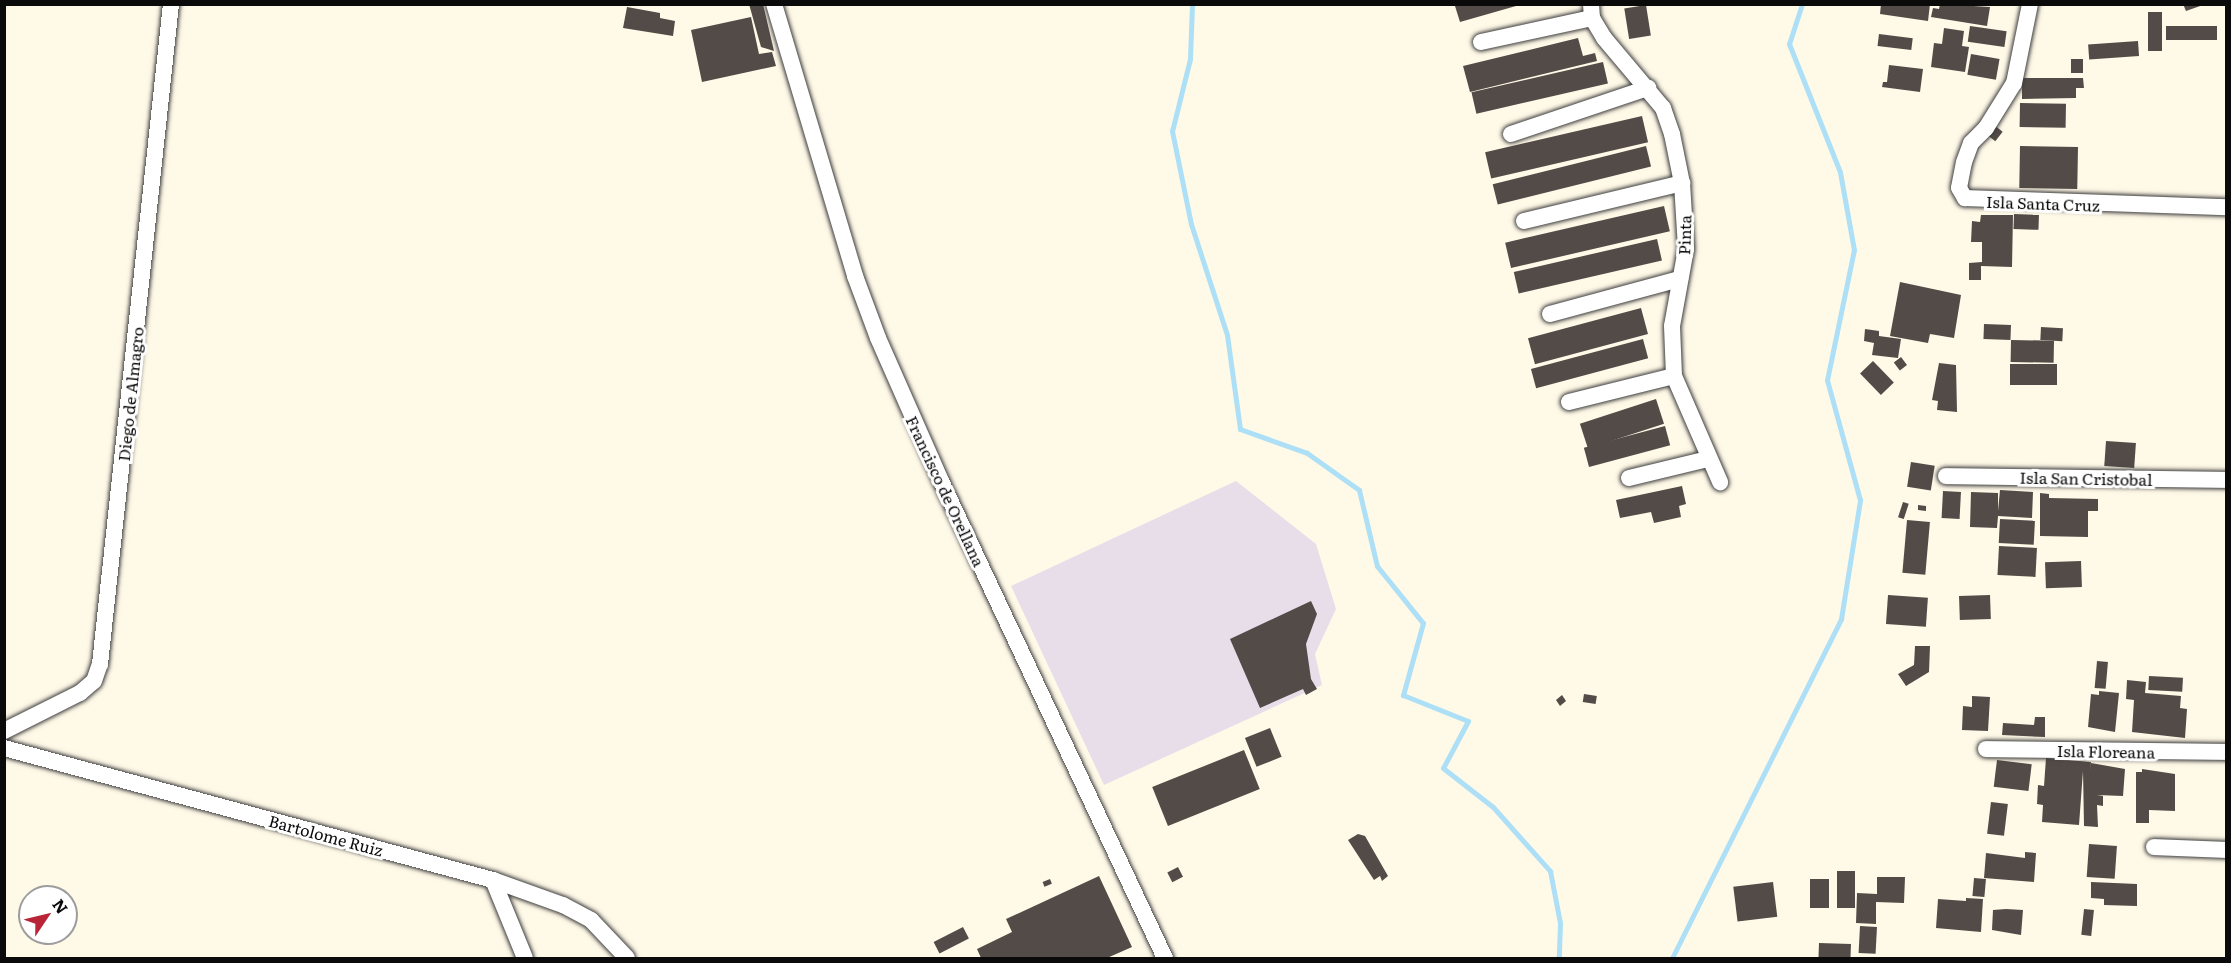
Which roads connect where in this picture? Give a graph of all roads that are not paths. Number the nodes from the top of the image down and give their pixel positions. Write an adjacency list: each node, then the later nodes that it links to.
1 (171, 4): 20 (street, Diego de Almagro)
2 (774, 4): 29 (street, Francisco de Orellana)
3 (2030, 4): 9 (street, Isla Santa Cruz)
4 (1592, 11): 5 (street); 6 (street, Pinta)
5 (1481, 42)
6 (1648, 87): 7 (street); 8 (street, Pinta)
7 (1511, 134)
8 (1682, 183): 10 (street); 11 (street, Pinta)
9 (2226, 207)
10 (1524, 221)
11 (1680, 279): 12 (street); 13 (street, Pinta)
12 (1550, 314)
13 (1674, 376): 14 (street); 15 (street, Pinta)
14 (1569, 402)
15 (1708, 459): 17 (street); 19 (street, Pinta)
16 (1946, 476): 18 (street, Isla San Cristobal)
17 (1629, 478)
18 (2226, 480)
19 (1719, 482)
20 (4, 730)
21 (4, 748): 26 (street, Bartolome Ruiz)
22 (1986, 749): 23 (street, Isla Floreana)
23 (2226, 752)
24 (2154, 847): 25 (street)
25 (2226, 849)
26 (493, 880): 27 (street); 28 (street, Bartolome Ruiz)
27 (525, 958)
28 (627, 958)
29 (1165, 958)

